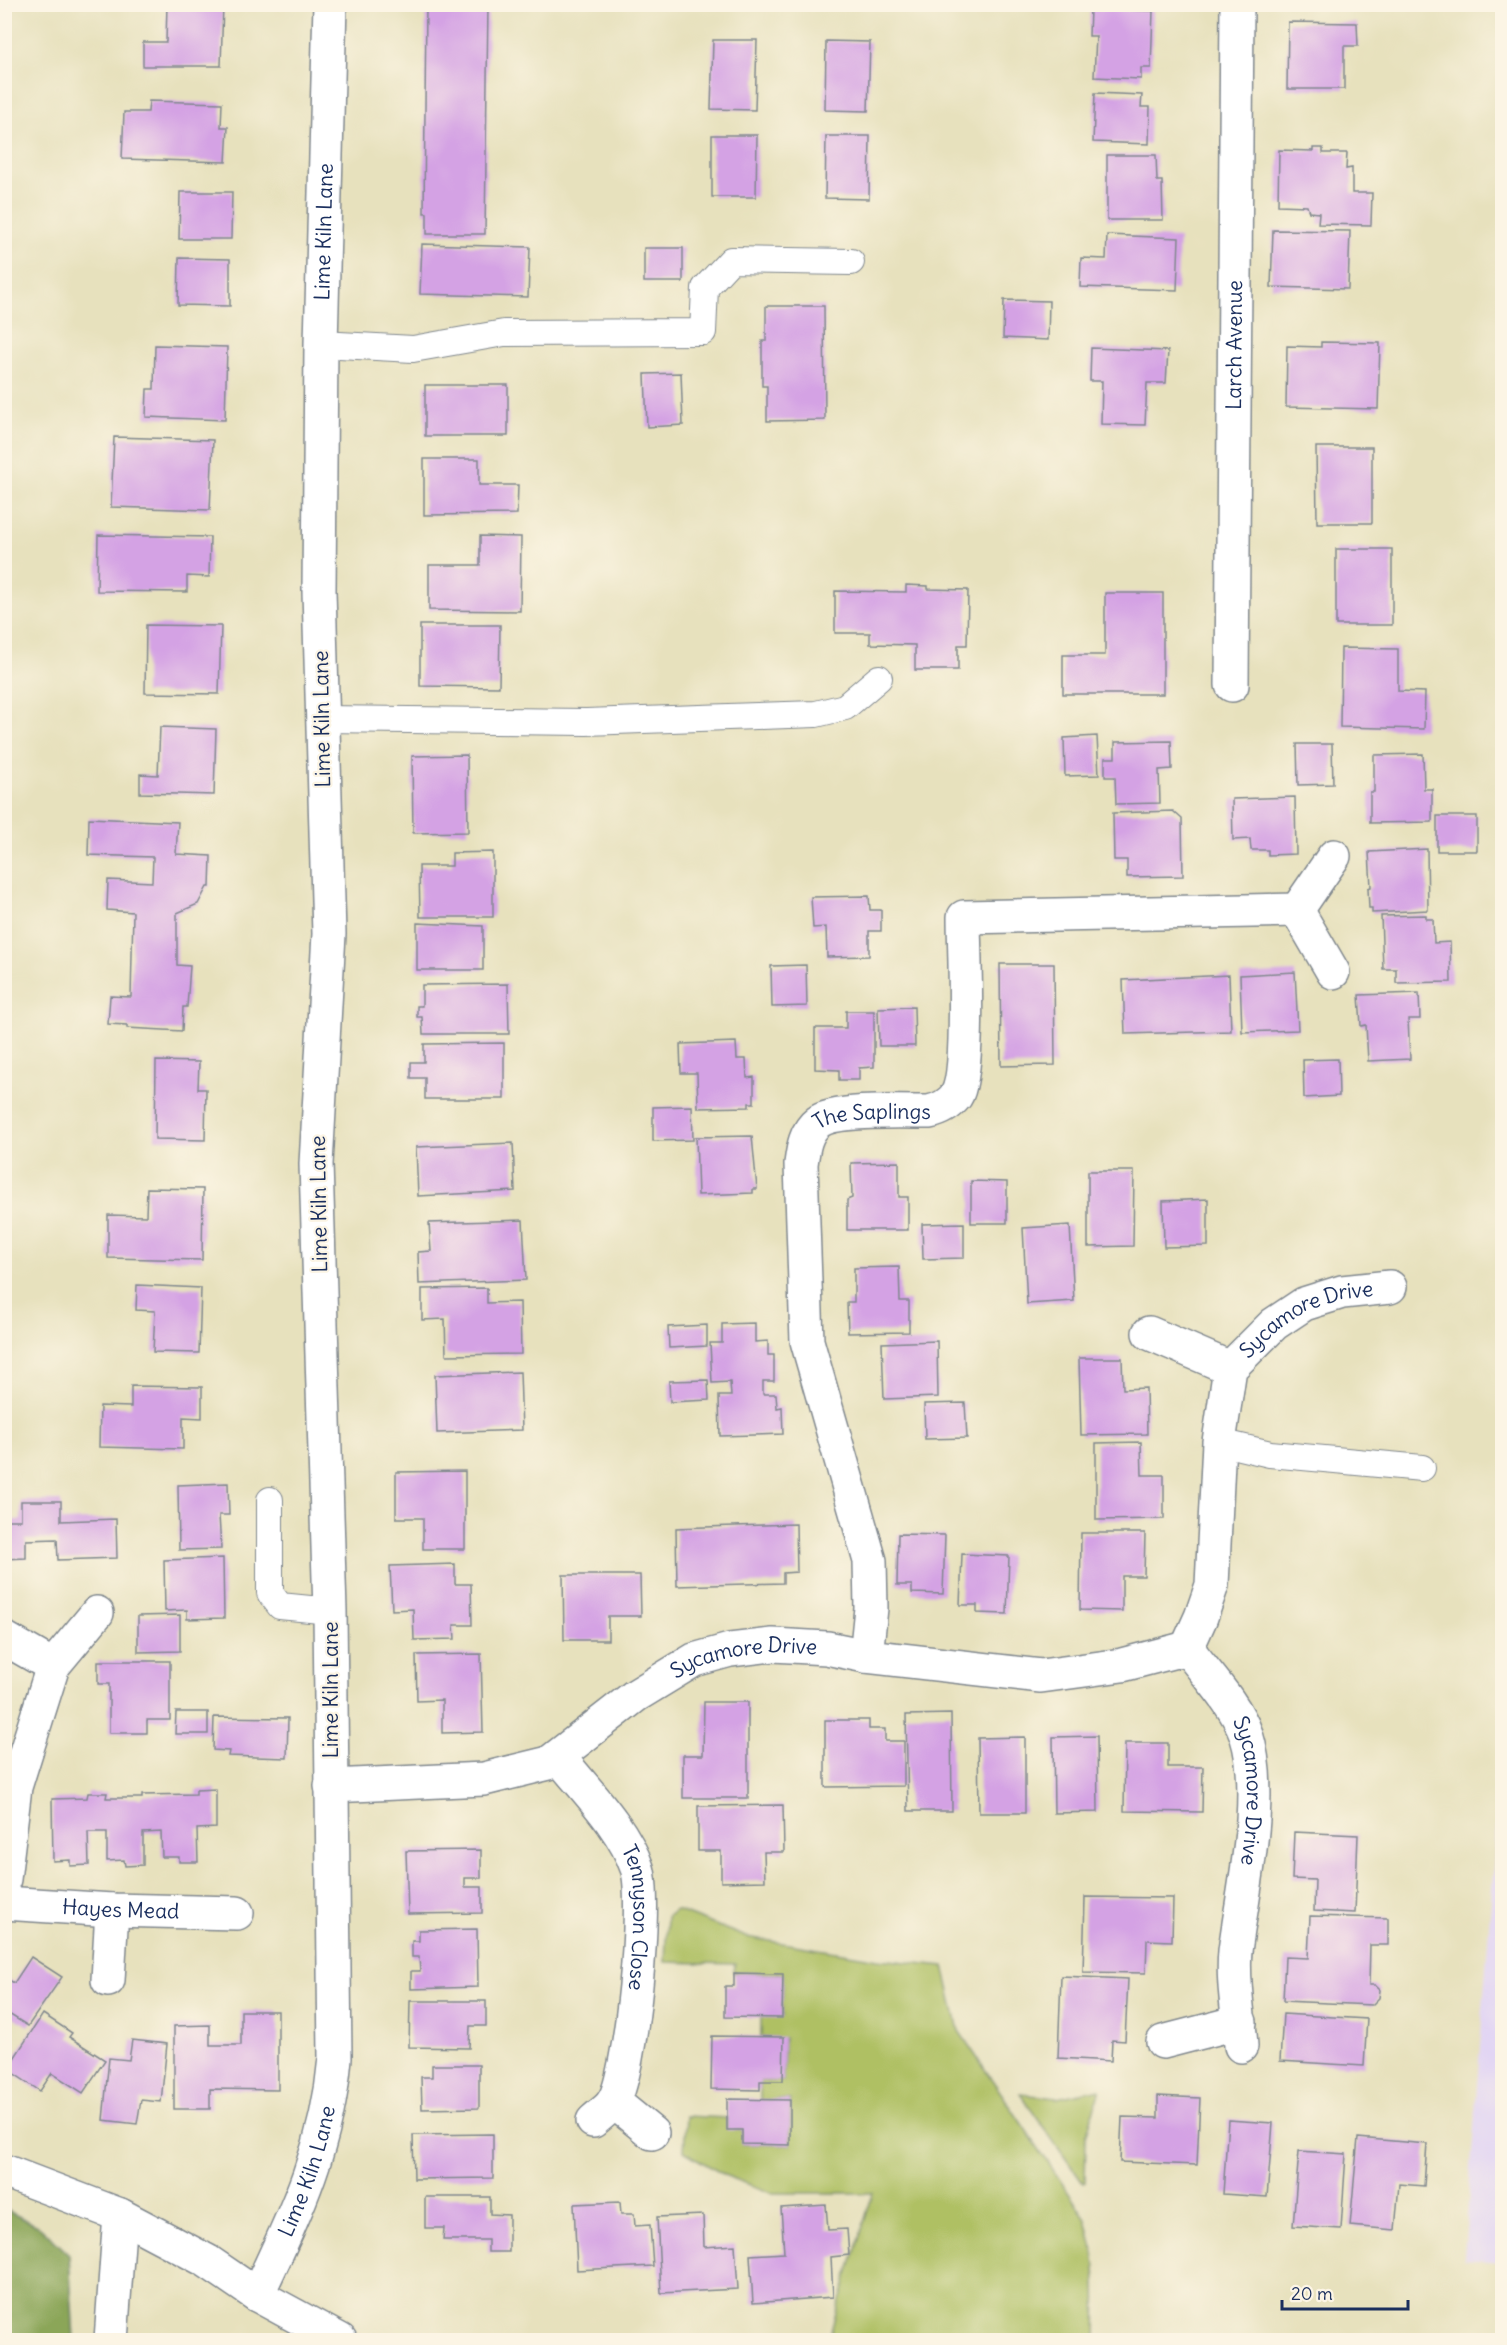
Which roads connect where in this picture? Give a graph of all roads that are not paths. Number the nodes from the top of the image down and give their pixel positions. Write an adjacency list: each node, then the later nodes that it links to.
1 (330, 4): 4 (street, Lime Kiln Lane)
2 (1237, 4): 6 (street, Larch Avenue)
3 (851, 262): 4 (lane)
4 (321, 344): 7 (street, Lime Kiln Lane)
5 (879, 678): 7 (lane)
6 (1232, 685)
7 (322, 719): 17 (street, Lime Kiln Lane)
8 (1334, 856): 9 (street)
9 (1297, 910): 10 (street); 21 (street, The Saplings)
10 (1333, 972)
11 (1390, 1287): 13 (street, Sycamore Drive)
12 (1149, 1333): 13 (street, Sycamore Drive)
13 (1230, 1368): 14 (street, Sycamore Drive)
14 (1219, 1442): 15 (lane); 20 (street, Sycamore Drive)
15 (1422, 1468)
16 (270, 1500): 17 (lane)
17 (330, 1611): 24 (street, Lime Kiln Lane)
18 (97, 1613): 22 (street)
19 (4, 1638): 22 (street)
20 (1186, 1648): 21 (street, Sycamore Drive); 30 (street, Sycamore Drive)
21 (866, 1656): 23 (street, Sycamore Drive)
22 (53, 1666): 25 (street)
23 (559, 1757): 24 (street, Sycamore Drive); 31 (street, Tennyson Close)
24 (331, 1786): 34 (street, Lime Kiln Lane)
25 (4, 1879)
26 (4, 1903): 27 (street, Hayes Mead)
27 (112, 1910): 28 (street, Hayes Mead); 29 (street)
28 (237, 1913)
29 (108, 1980)
30 (1163, 2042)
31 (652, 2133)
32 (4, 2171): 33 (street)
33 (120, 2215): 34 (street); 35 (street)
34 (257, 2295): 36 (street)
35 (111, 2340)
36 (340, 2340)

